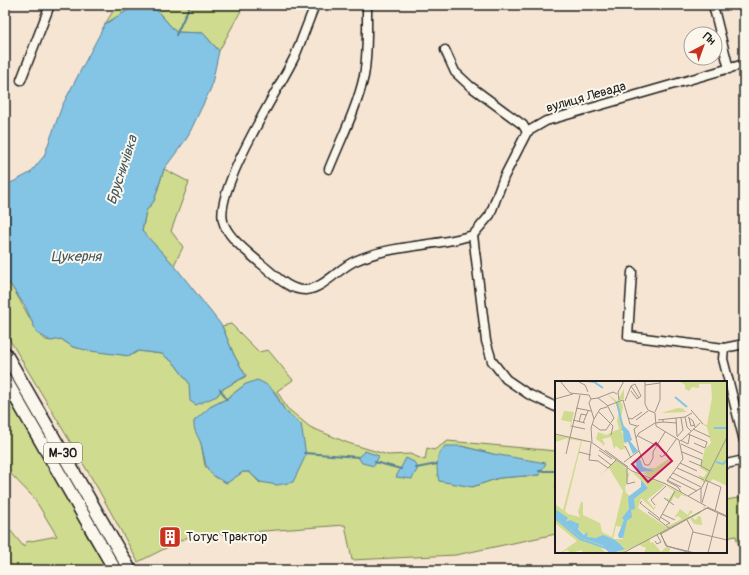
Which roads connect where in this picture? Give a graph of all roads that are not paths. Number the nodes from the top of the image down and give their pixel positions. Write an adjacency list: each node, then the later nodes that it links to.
1 (50, 5): 8 (street)
2 (314, 5): 11 (street)
3 (367, 5): 10 (street)
4 (713, 5): 7 (street)
5 (445, 50): 9 (street)
6 (744, 64): 7 (street, вулиця Левада)
7 (729, 69): 9 (street, вулиця Левада)
8 (21, 80)
9 (527, 132): 11 (street)
10 (329, 169)
11 (473, 235): 17 (street)
12 (632, 272): 14 (street)
13 (744, 344): 14 (street)
14 (724, 348): 18 (street)
15 (5, 353): 22 (highway, М-30)
16 (5, 379): 21 (highway, М-30)
17 (555, 407)
18 (744, 441)
19 (744, 460): 20 (street)
20 (727, 464)
21 (115, 570)
22 (130, 570)

